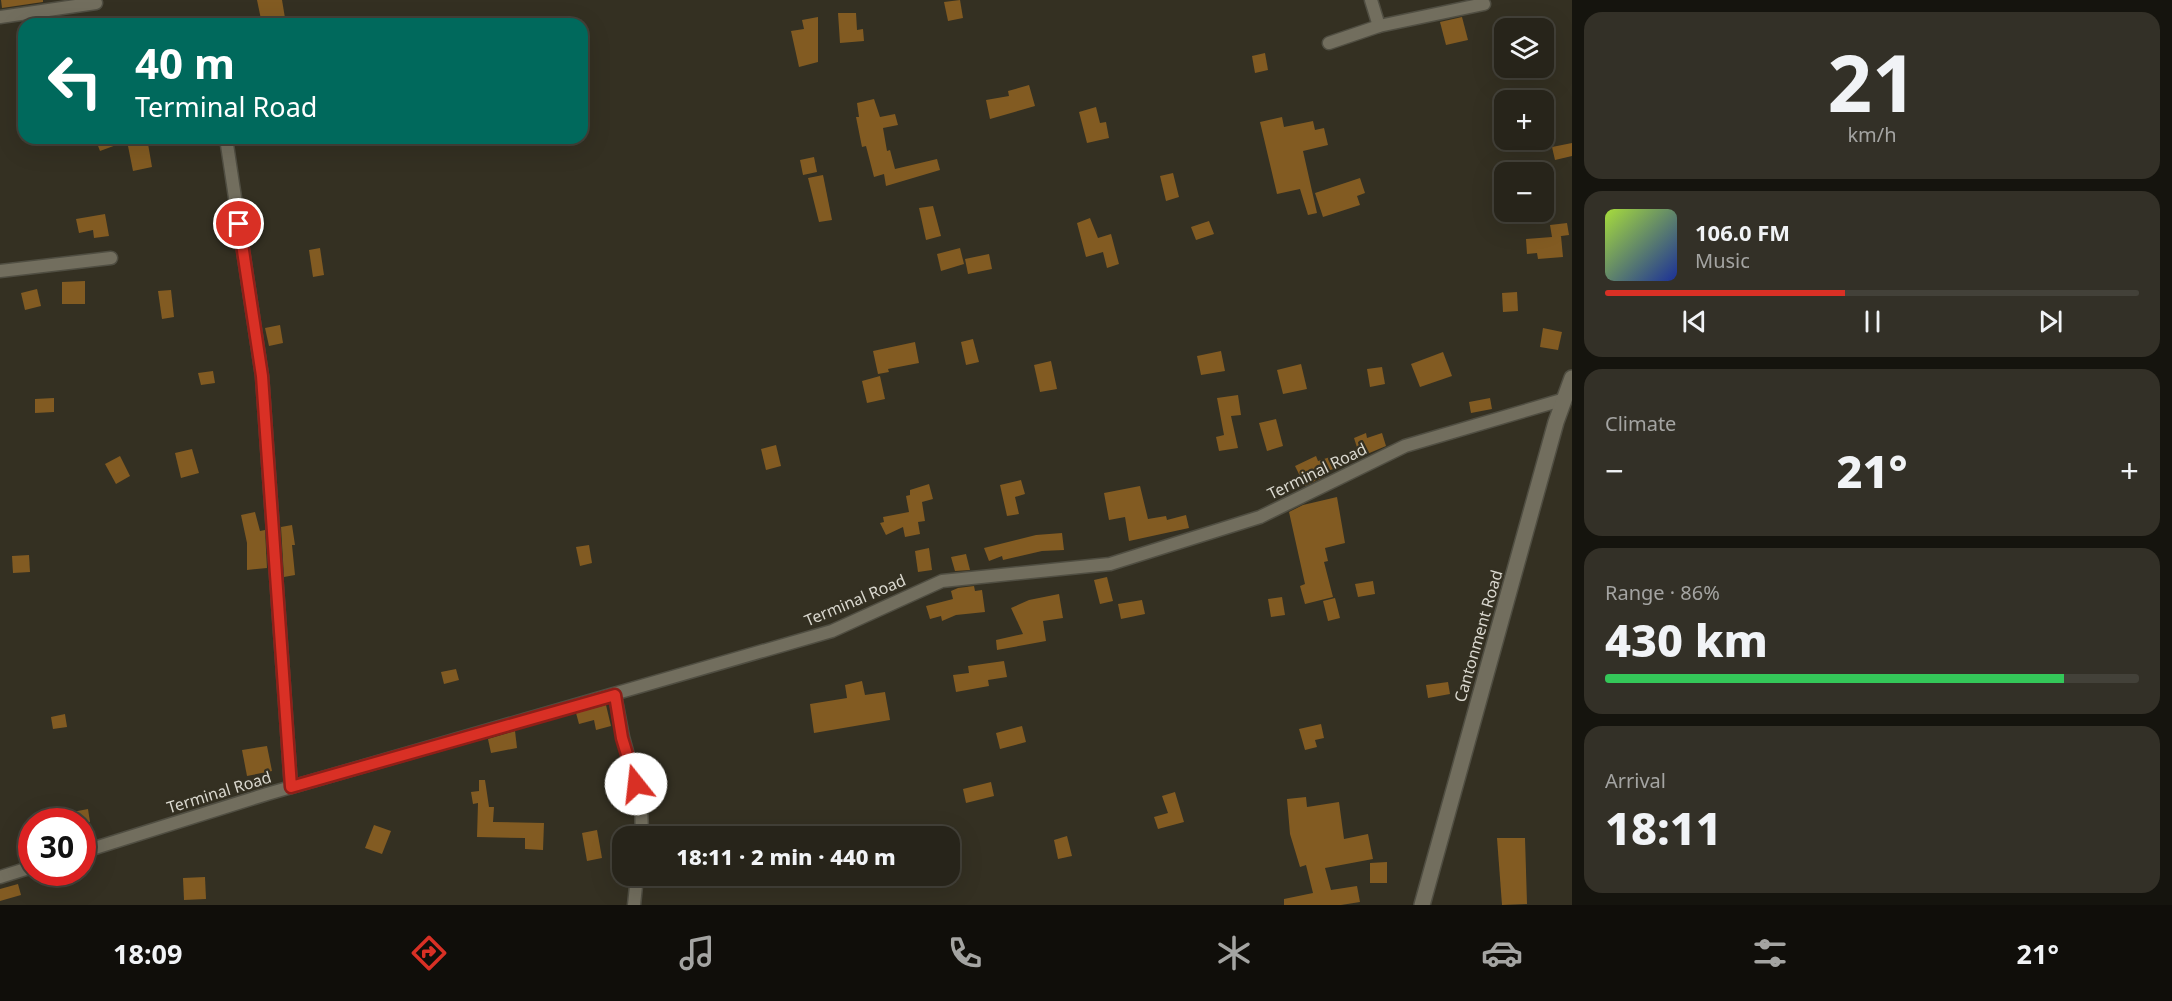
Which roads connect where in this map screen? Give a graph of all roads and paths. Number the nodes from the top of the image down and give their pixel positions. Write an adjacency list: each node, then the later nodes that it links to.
1 (1371, 0): 5 (street)
2 (96, 3): 4 (street)
3 (1484, 4): 5 (street)
4 (0, 17)
5 (1379, 26): 6 (street)
6 (1329, 43)
7 (227, 144): 13 (street)
8 (111, 258): 9 (street)
9 (0, 271)
10 (1572, 378): 11 (street, Cantonment Road)
11 (1565, 399): 12 (street, Terminal Road); 20 (street, Cantonment Road)
12 (615, 695): 13 (street, Terminal Road); 14 (street)
13 (291, 787): 15 (street, Terminal Road)
14 (642, 826)
15 (96, 848)
16 (18, 871): 17 (street)
17 (0, 877)
18 (636, 886): 19 (street)
19 (634, 905)
20 (1422, 905)

